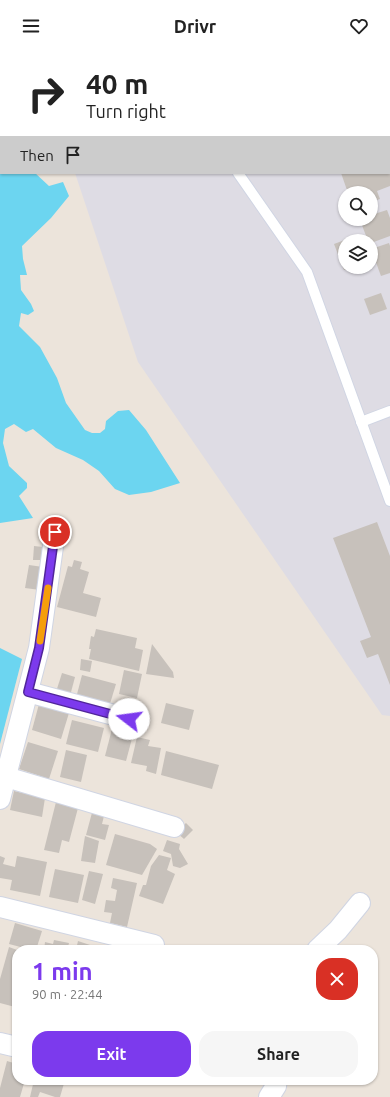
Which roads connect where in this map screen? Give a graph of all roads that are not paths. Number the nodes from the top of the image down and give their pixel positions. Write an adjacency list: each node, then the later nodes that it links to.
1 (239, 174): 3 (lane)
2 (390, 411): 3 (lane)
3 (360, 422): 4 (lane)
4 (390, 501)
5 (55, 532): 6 (street)
6 (28, 692): 7 (street); 8 (street)
7 (129, 719)
8 (6, 777): 9 (street); 10 (street)
9 (0, 799)
10 (174, 827)
11 (360, 903): 14 (street)
12 (0, 907): 13 (street)
13 (154, 945)
14 (322, 945)
15 (0, 1043): 16 (street)
16 (12, 1046)
17 (276, 1085): 18 (street)
18 (269, 1097)

